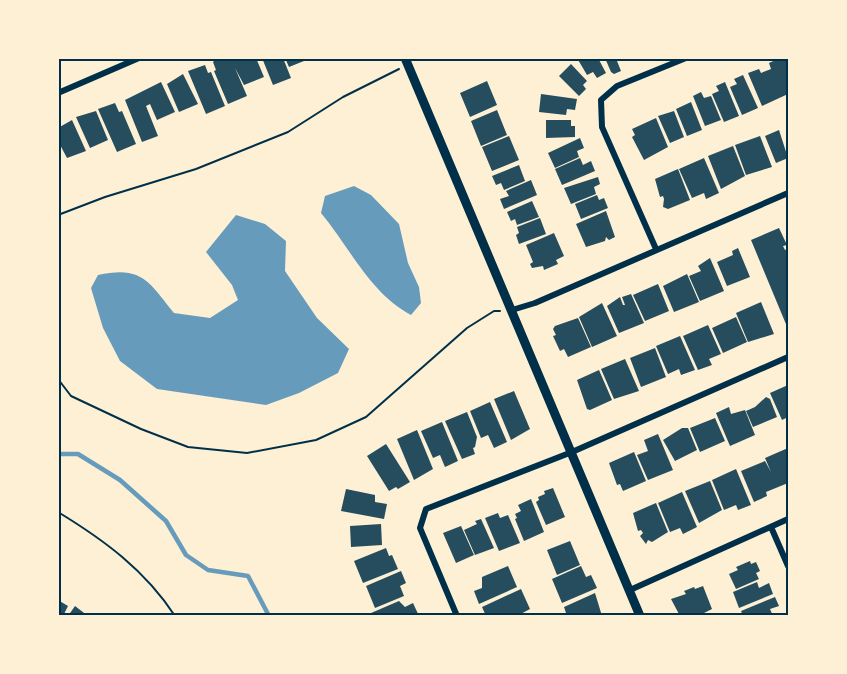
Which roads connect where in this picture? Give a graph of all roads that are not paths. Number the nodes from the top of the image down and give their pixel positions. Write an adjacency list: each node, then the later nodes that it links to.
1 (139, 58): 4 (street)
2 (686, 58): 6 (street)
3 (407, 61): 7 (street)
4 (58, 93)
5 (789, 193): 6 (street)
6 (656, 249): 7 (street)
7 (512, 310): 9 (street)
8 (789, 357): 9 (street)
9 (572, 452): 13 (street); 14 (street)
10 (789, 519): 11 (street)
11 (771, 526): 12 (street); 13 (street)
12 (789, 566)
13 (630, 590): 15 (street)
14 (457, 615)
15 (640, 615)

